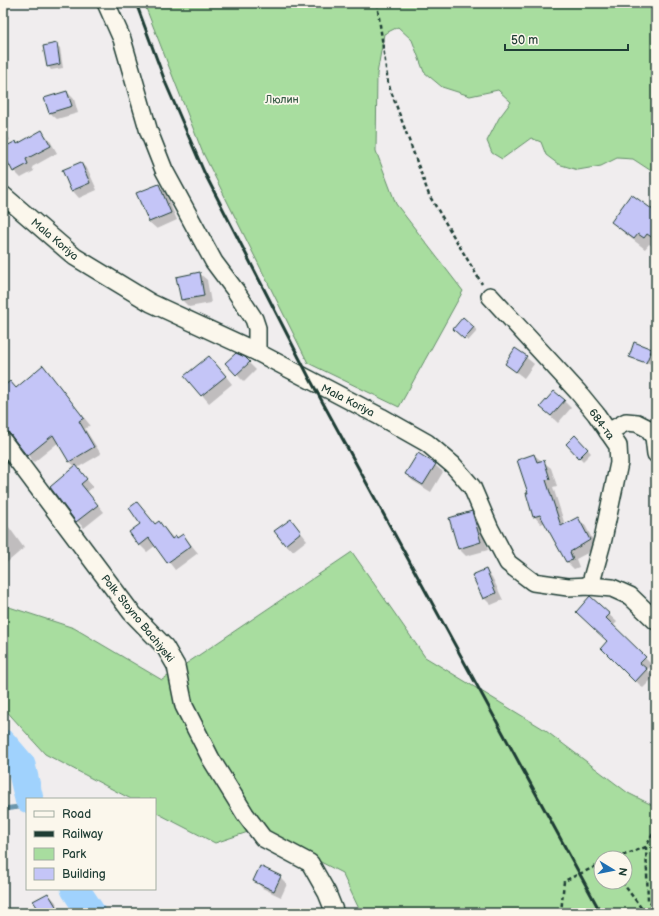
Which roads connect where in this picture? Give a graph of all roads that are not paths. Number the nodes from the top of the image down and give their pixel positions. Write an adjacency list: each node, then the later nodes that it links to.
1 (106, 3): 4 (street)
2 (3, 195): 4 (street, Mala Koriya)
3 (490, 296): 5 (street, 684-та)
4 (257, 352): 8 (street, Mala Koriya)
5 (608, 432): 7 (street); 8 (street, 684-та)
6 (3, 441): 10 (street, Polk. Stoyno Bachiyski)
7 (656, 454)
8 (590, 586): 9 (street, Mala Koriya)
9 (656, 621)
10 (335, 913)

